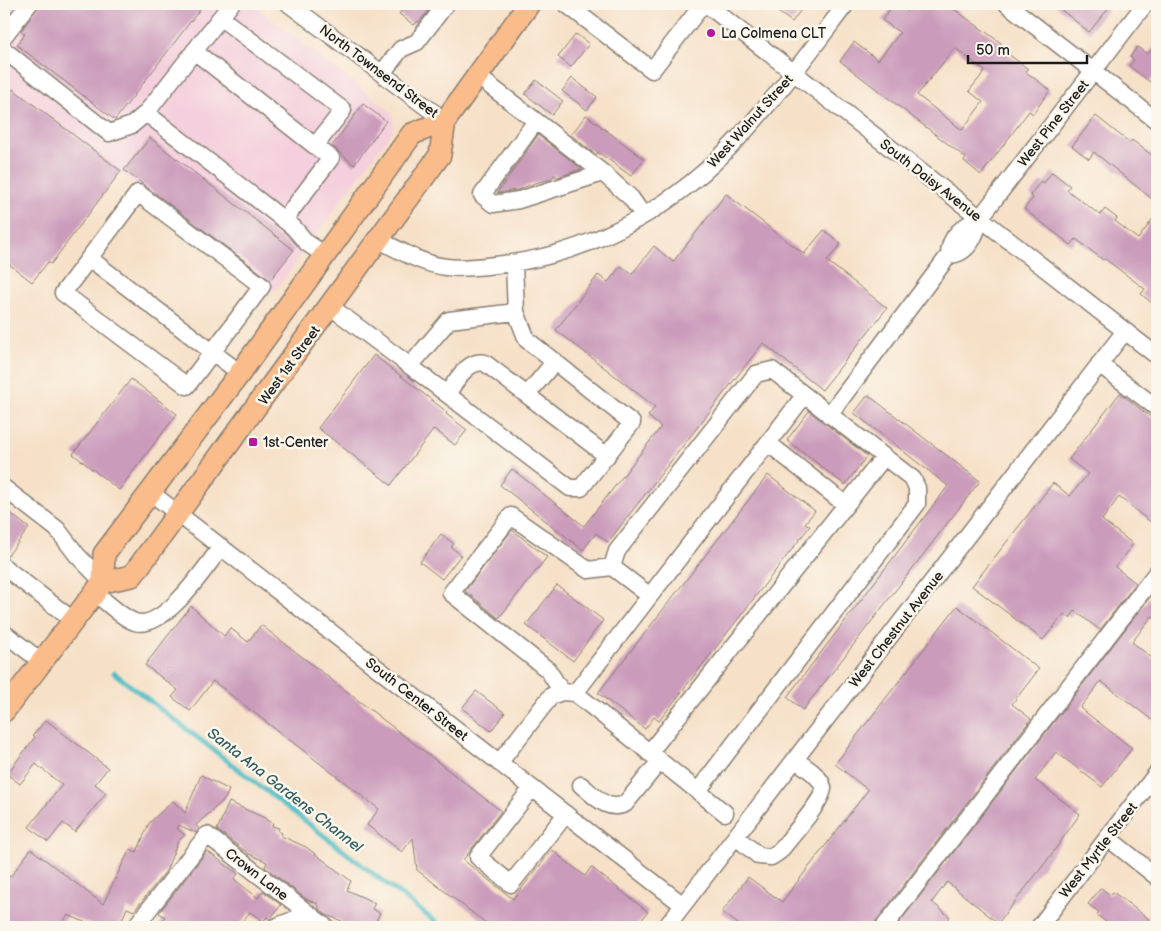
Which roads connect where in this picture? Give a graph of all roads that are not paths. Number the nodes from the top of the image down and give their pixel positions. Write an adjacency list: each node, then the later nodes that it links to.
1 (29, 4): 12 (street)
2 (231, 4): 11 (street)
3 (289, 4): 17 (street, North Townsend Street)
4 (446, 4): 17 (street)
5 (529, 4): 18 (main road, West 1st Street)
6 (566, 4): 7 (street)
7 (704, 4): 16 (street, South Daisy Avenue)
8 (846, 4): 16 (street, West Walnut Street)
9 (1007, 4): 15 (street)
10 (1145, 4): 15 (street, West Pine Street)
11 (220, 18): 14 (street); 23 (street)
12 (4, 36)
13 (4, 50): 19 (street)
14 (194, 51): 19 (street); 23 (street)
15 (1093, 71): 22 (street); 26 (street, West Pine Street)
16 (794, 72): 25 (street, West Walnut Street); 26 (street, South Daisy Avenue)
17 (382, 73): 20 (street, North Townsend Street)
18 (477, 76): 20 (main road, West 1st Street); 21 (street)
19 (146, 113): 27 (street)
20 (445, 121): 28 (main road, West 1st Street); 29 (main road)
21 (536, 121): 24 (street); 24 (street)
22 (1157, 121)
23 (315, 146): 27 (street)
24 (603, 174): 25 (street)
25 (643, 215): 31 (street, West Walnut Street)
26 (980, 218): 34 (street, South Daisy Avenue); 45 (street, West Pine Street)
27 (284, 220): 29 (street)
28 (379, 240): 31 (street, West Walnut Street); 32 (main road, West 1st Street)
29 (325, 255): 40 (main road)
30 (89, 258): 35 (street); 35 (street); 35 (street)
31 (514, 264): 33 (street)
32 (331, 307): 39 (street); 52 (main road, West 1st Street)
33 (516, 312): 37 (street); 39 (street)
34 (1125, 330): 36 (street, South Daisy Avenue); 38 (street, West Chestnut Avenue)
35 (213, 352): 40 (street)
36 (1157, 356)
37 (555, 361): 42 (street); 47 (street)
38 (1099, 364): 44 (street); 65 (street, West Chestnut Avenue)
39 (410, 366): 41 (street)
40 (240, 373): 50 (main road)
41 (446, 394): 42 (street); 47 (street)
42 (527, 395): 47 (street)
43 (804, 396): 45 (street); 46 (street); 54 (street)
44 (1157, 408)
45 (829, 415): 48 (street)
46 (768, 442): 51 (street); 58 (street)
47 (607, 456)
48 (884, 457): 51 (street); 70 (street)
49 (4, 488): 57 (street)
50 (150, 492): 52 (street, South Center Street); 57 (main road)
51 (846, 505): 64 (street)
52 (179, 515): 53 (street, South Center Street); 57 (main road, West 1st Street)
53 (221, 547): 57 (street); 66 (street, South Center Street)
54 (612, 567): 58 (street); 62 (street)
55 (4, 568): 59 (street)
56 (1157, 572): 82 (street)
57 (99, 588): 59 (main road)
58 (650, 596): 62 (street)
59 (74, 621): 61 (main road)
60 (4, 633): 61 (street)
61 (42, 662): 63 (main road)
62 (568, 692): 64 (street); 66 (street)
63 (4, 711)
64 (654, 757): 68 (street); 70 (street)
65 (795, 760): 73 (street, West Chestnut Avenue); 73 (street)
66 (499, 763): 69 (street, South Center Street)
67 (1157, 773): 74 (street, West Myrtle Street)
68 (581, 785)
69 (532, 788): 72 (street, South Center Street); 72 (street)
70 (698, 791): 71 (street)
71 (726, 813)
72 (566, 814): 76 (street, South Center Street)
73 (736, 837): 76 (street, West Chestnut Avenue)
74 (1108, 838): 75 (street); 83 (street, West Myrtle Street)
75 (1157, 877)
76 (683, 905): 81 (street, West Chestnut Avenue)
77 (308, 914): 78 (street, Crown Lane); 79 (street); 80 (street, Crown Lane)
78 (135, 927)
79 (275, 927)
80 (326, 927)
81 (666, 927)
82 (884, 927)
83 (1039, 927)

